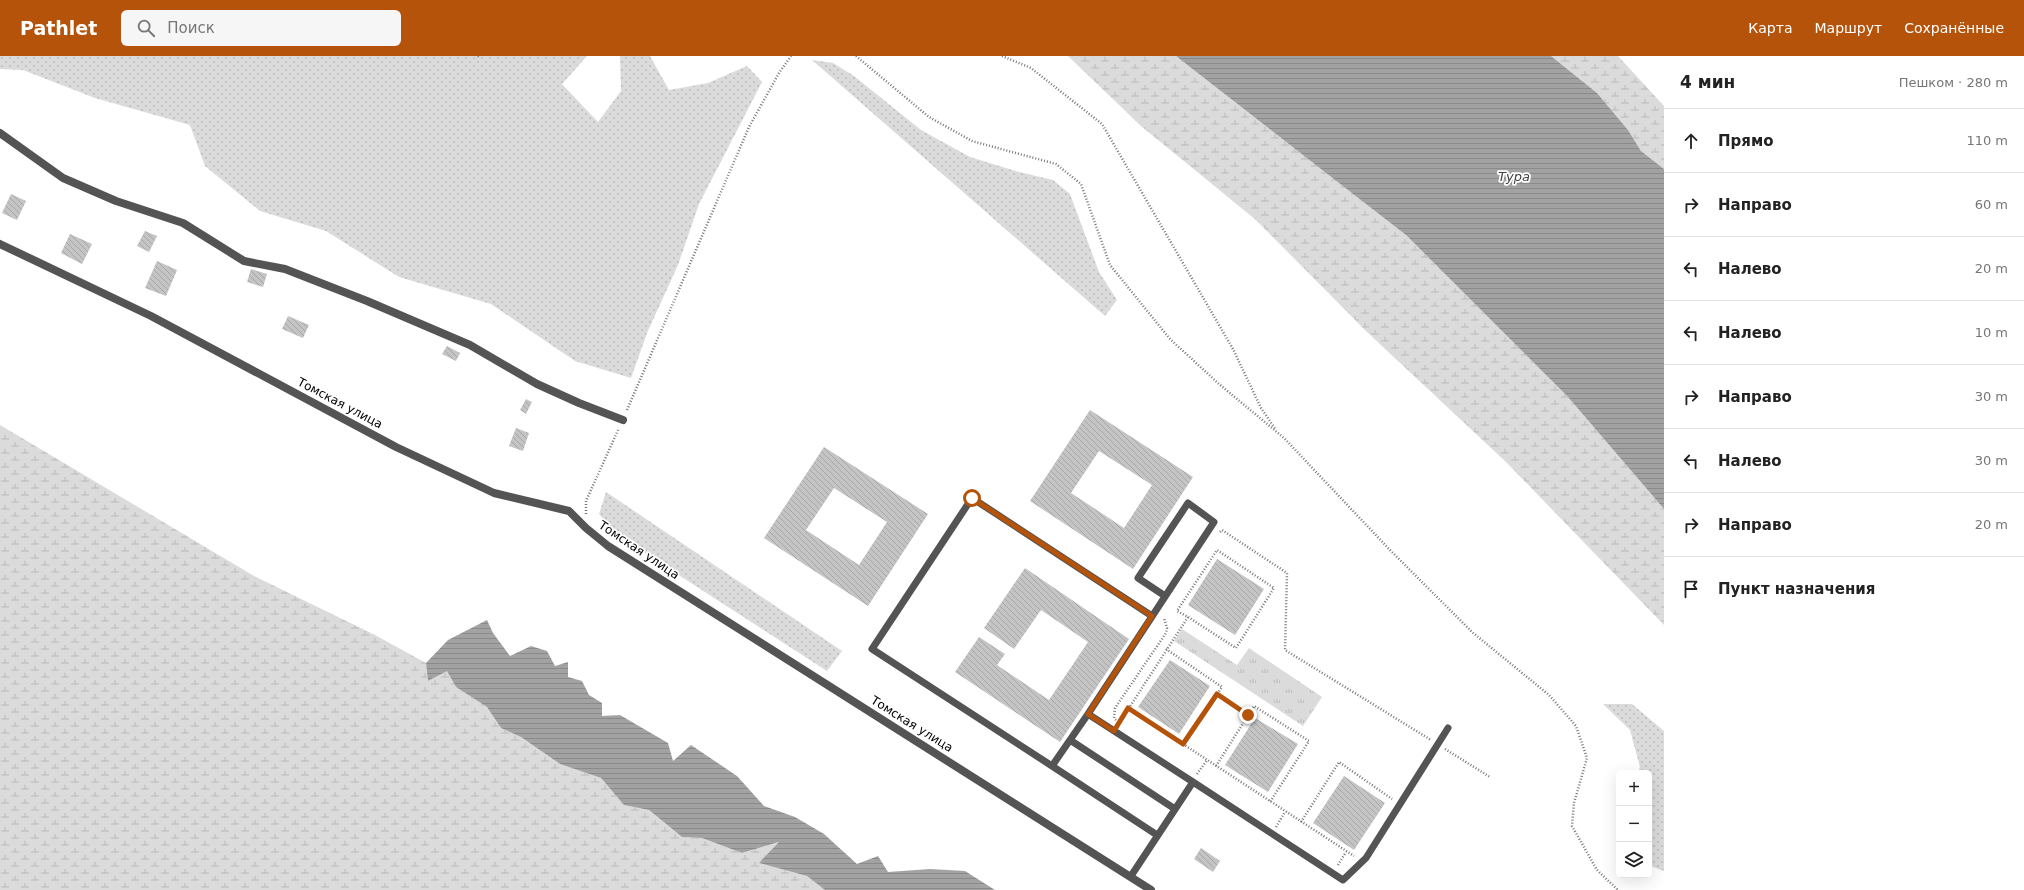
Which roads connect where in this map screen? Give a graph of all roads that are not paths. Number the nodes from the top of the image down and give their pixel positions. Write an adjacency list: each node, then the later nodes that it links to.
1 (0, 133): 3 (street)
2 (0, 244): 13 (street, Томская улица)
3 (623, 420)
4 (1165, 596): 4 (lane); 5 (lane)
5 (1152, 616): 6 (lane); 9 (lane)
6 (1088, 714): 8 (lane); 10 (lane)
7 (1448, 728): 10 (lane)
8 (1070, 740): 9 (lane); 11 (lane)
9 (1052, 766): 12 (lane)
10 (1193, 782): 11 (lane)
11 (1175, 809): 12 (lane)
12 (1157, 835): 13 (lane)
13 (1131, 876): 14 (street, Томская улица)
14 (1151, 890)

